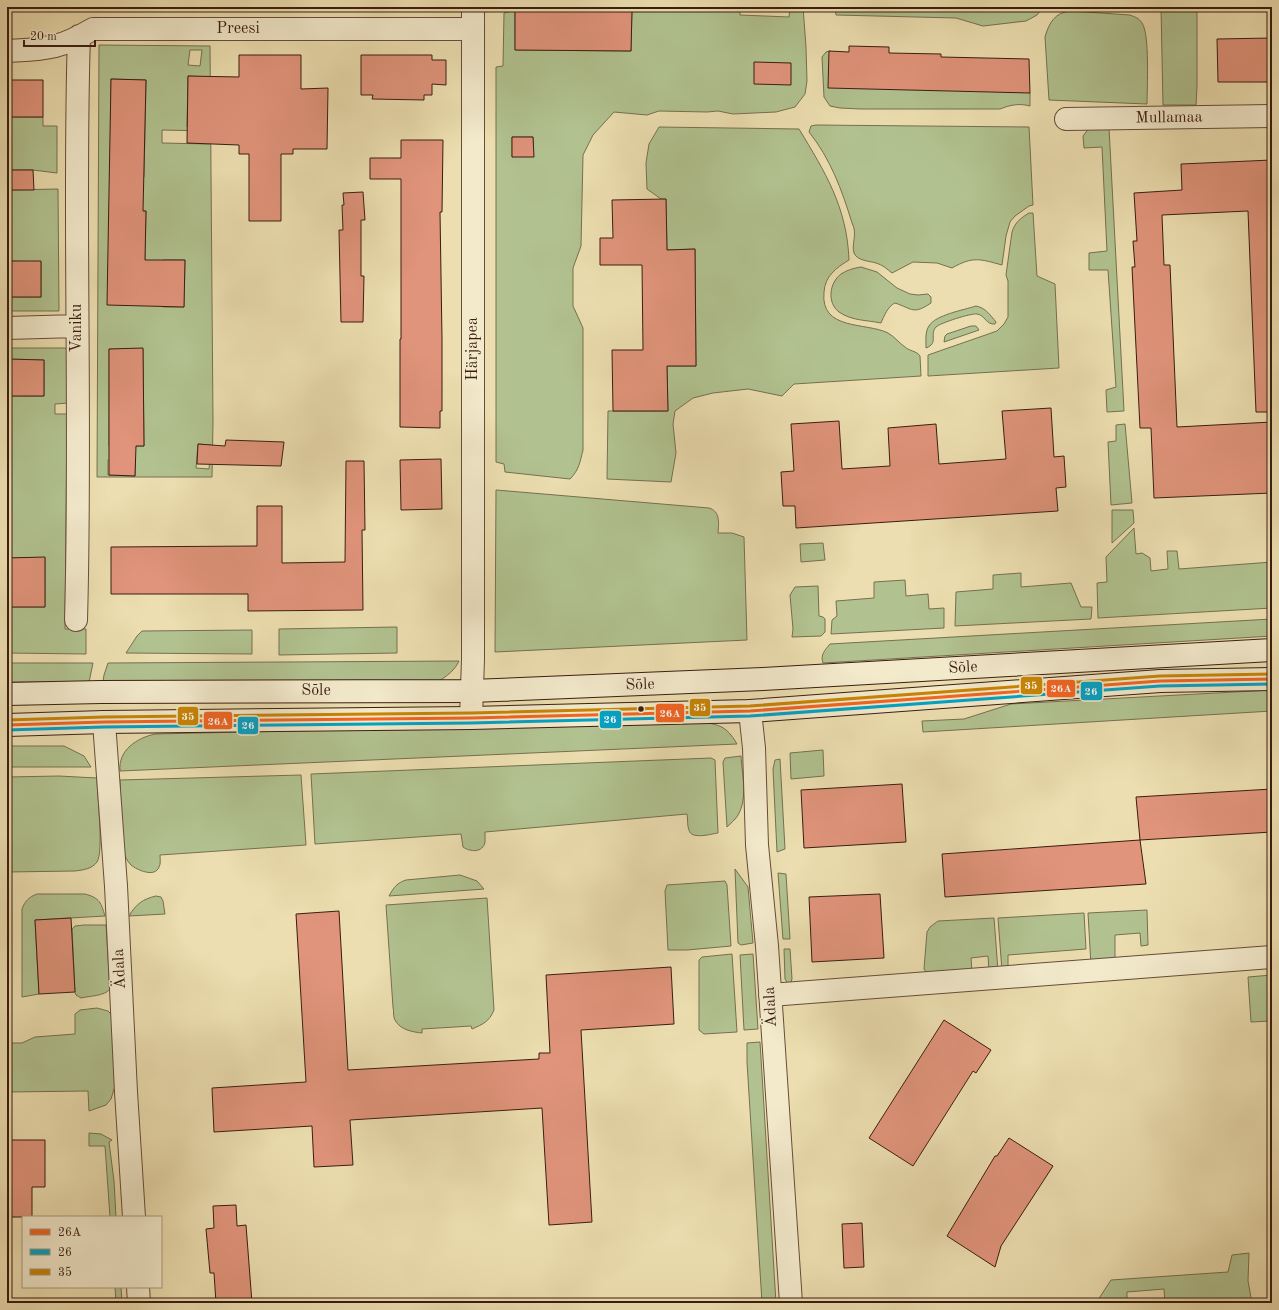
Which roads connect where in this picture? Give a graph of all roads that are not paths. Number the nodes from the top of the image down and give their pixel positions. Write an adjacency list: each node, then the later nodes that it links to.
1 (473, 7): 2 (street, Härjapea)
2 (473, 30): 3 (street, Preesi); 12 (street, Härjapea)
3 (79, 36): 4 (street, Preesi); 7 (street, Vaniku)
4 (7, 51)
5 (1272, 116): 6 (street, Mullamaa)
6 (1066, 119)
7 (77, 326): 8 (street); 9 (street, Vaniku)
8 (7, 328)
9 (76, 620)
10 (1272, 650): 12 (street, Sõle)
11 (1272, 679): 14 (street, Sõle)
12 (471, 691): 13 (street, Sõle); 15 (street, Härjapea)
13 (7, 694)
14 (750, 711): 15 (street, Sõle); 19 (street, Ädala)
15 (471, 718): 16 (street, Sõle)
16 (104, 722): 17 (street, Sõle); 20 (street, Ädala)
17 (7, 724)
18 (1272, 957): 19 (street)
19 (770, 995): 23 (street, Ädala)
20 (134, 1216)
21 (138, 1288): 22 (street)
22 (139, 1303)
23 (791, 1303)

